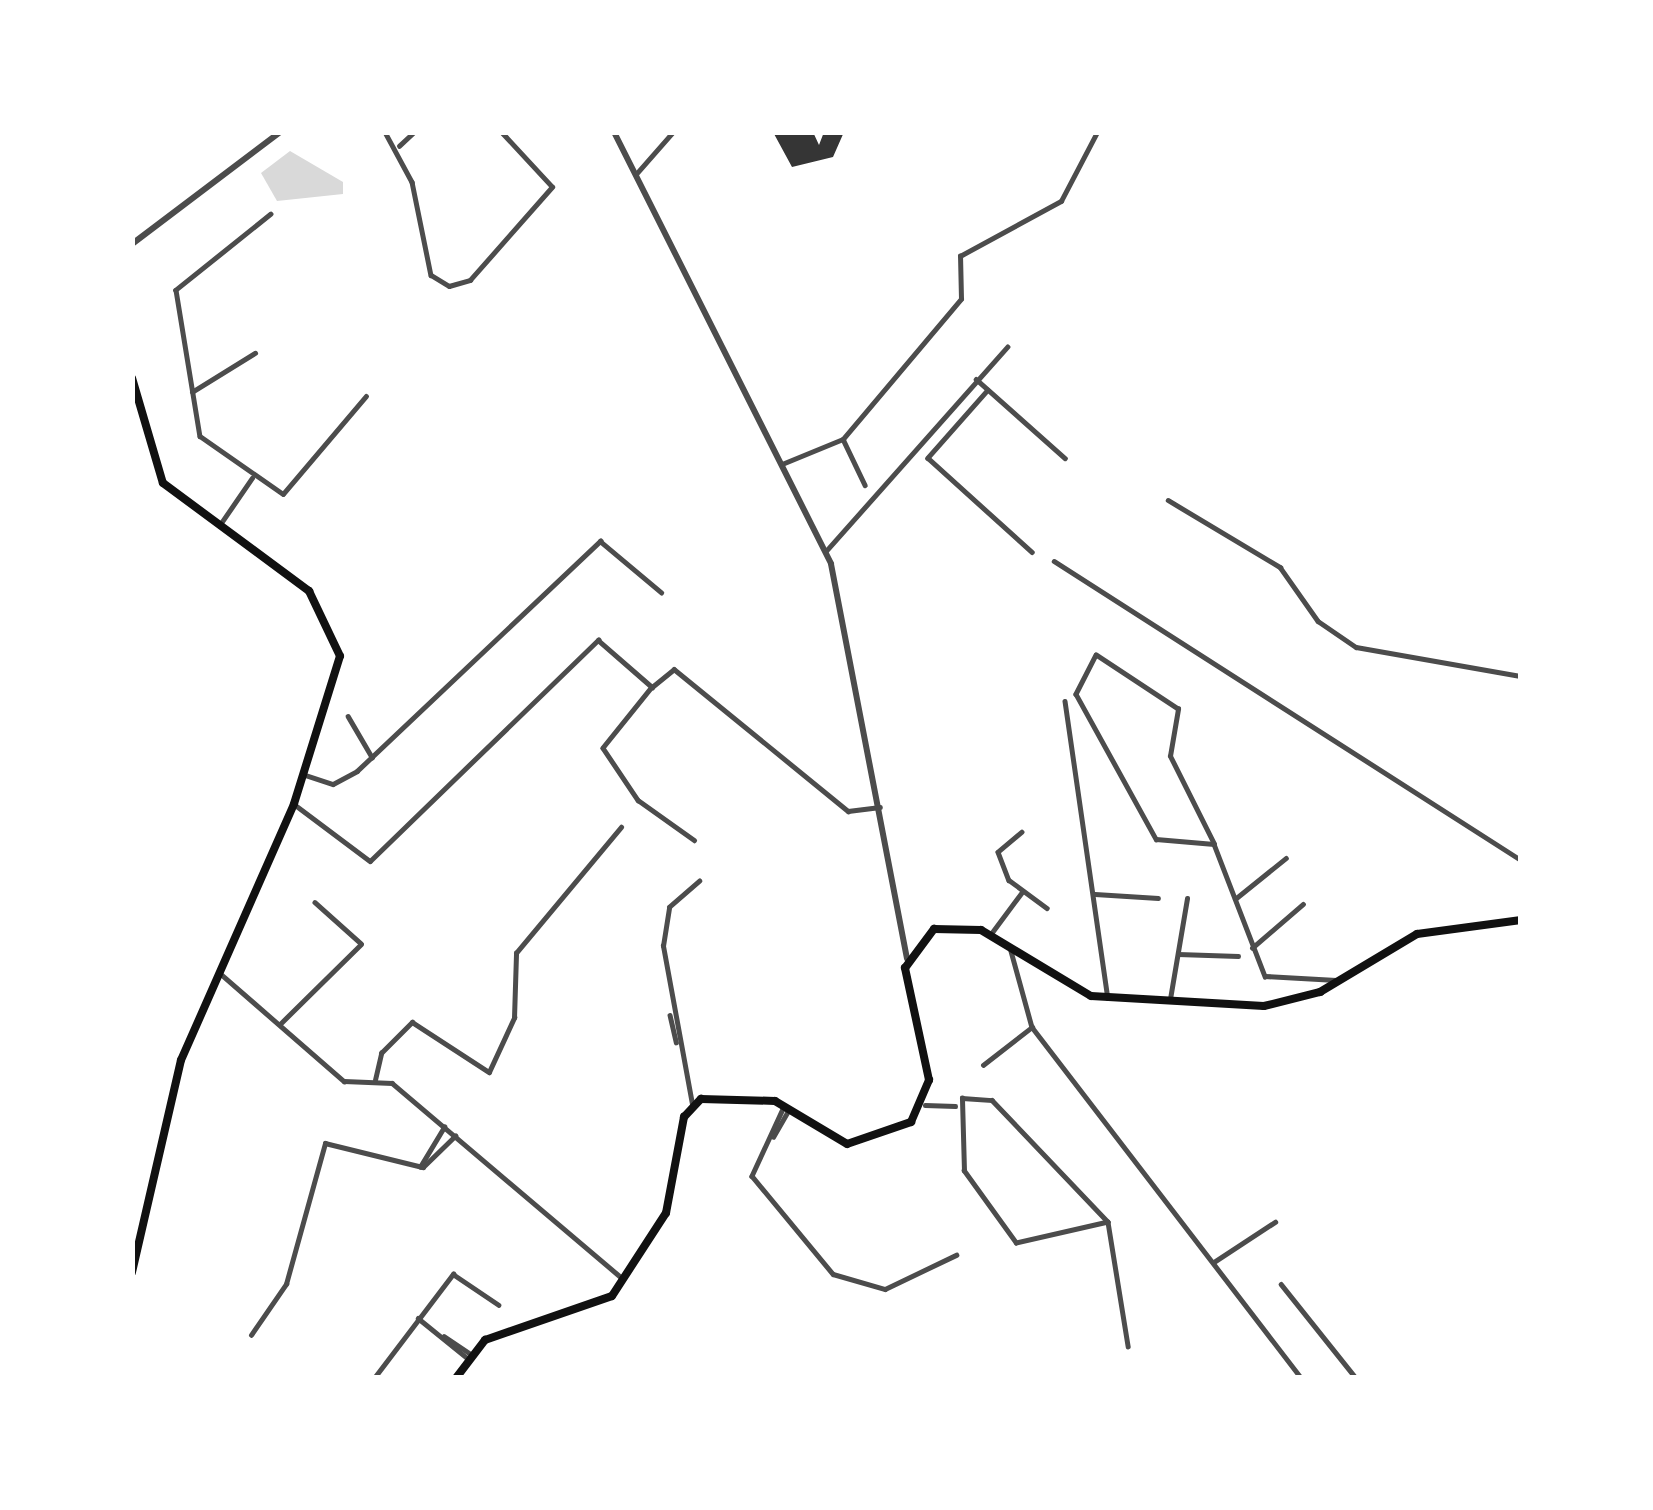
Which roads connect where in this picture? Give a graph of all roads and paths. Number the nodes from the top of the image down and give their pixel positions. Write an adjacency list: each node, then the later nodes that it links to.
1 (280, 132): 11 (street)
2 (385, 132): 8 (street)
3 (414, 132): 8 (street)
4 (501, 132): 8 (street)
5 (614, 132): 9 (street)
6 (673, 132): 9 (street)
7 (1097, 132): 23 (street)
8 (399, 146)
9 (635, 176): 25 (street)
10 (271, 214): 17 (street)
11 (132, 244)
12 (1007, 346): 15 (street)
13 (255, 353): 17 (street)
14 (132, 378): 29 (main road)
15 (976, 379): 16 (street); 19 (street)
16 (988, 389): 20 (street); 24 (street)
17 (192, 392): 26 (street)
18 (366, 396): 26 (street)
19 (947, 412): 20 (street); 21 (street)
20 (959, 422): 22 (street)
21 (938, 423): 22 (street); 30 (street)
22 (950, 432): 31 (street)
23 (843, 440): 25 (street); 27 (street)
24 (1065, 458)
25 (781, 464): 30 (street)
26 (252, 478): 29 (street)
27 (865, 485)
28 (1168, 500): 34 (street)
29 (219, 526): 39 (main road)
30 (826, 551): 41 (street)
31 (1032, 552)
32 (1054, 561): 47 (street)
33 (661, 592): 38 (street)
34 (1521, 676)
35 (652, 686): 40 (street); 41 (street); 44 (street)
36 (1065, 701): 50 (street)
37 (349, 716): 38 (street)
38 (373, 758): 39 (street)
39 (305, 775): 40 (main road)
40 (294, 804): 64 (main road)
41 (880, 807): 63 (street)
42 (621, 827): 71 (street)
43 (1022, 832): 49 (street)
44 (694, 840)
45 (1214, 844): 45 (street); 53 (street)
46 (1286, 858): 53 (street)
47 (1521, 860)
48 (699, 881): 73 (street)
49 (1022, 892): 56 (street); 58 (street)
50 (1095, 894): 51 (street); 66 (street)
51 (1158, 898)
52 (1187, 898): 61 (street)
53 (1235, 899): 60 (street)
54 (315, 903): 68 (street)
55 (1303, 904): 60 (street)
56 (1047, 908)
57 (1521, 920): 65 (main road)
58 (990, 935): 59 (main road); 63 (main road)
59 (1011, 947): 66 (main road); 69 (street)
60 (1252, 948): 65 (street)
61 (1178, 954): 62 (street); 67 (street)
62 (1238, 956)
63 (908, 959): 72 (main road)
64 (217, 971): 68 (street); 83 (main road)
65 (1339, 980): 67 (main road)
66 (1108, 998): 67 (main road)
67 (1170, 1001)
68 (279, 1025): 71 (street)
69 (1031, 1028): 70 (street); 82 (street)
70 (983, 1065)
71 (375, 1080): 76 (street)
72 (926, 1102): 74 (street); 75 (main road)
73 (692, 1104): 75 (main road); 84 (main road)
74 (957, 1106): 79 (street); 79 (street)
75 (787, 1107): 81 (street)
76 (444, 1127): 77 (street); 78 (street)
77 (455, 1136): 78 (street); 84 (street)
78 (420, 1167): 88 (street)
79 (1108, 1222): 89 (street)
80 (1275, 1222): 82 (street)
81 (956, 1255)
82 (1214, 1262): 93 (street)
83 (132, 1272)
84 (624, 1280): 90 (main road)
85 (1281, 1284): 94 (street)
86 (499, 1305): 87 (street)
87 (418, 1318): 90 (street); 91 (street)
88 (251, 1335)
89 (1127, 1346)
90 (467, 1355): 92 (main road)
91 (374, 1378)
92 (456, 1378)
93 (1301, 1378)
94 (1356, 1378)

